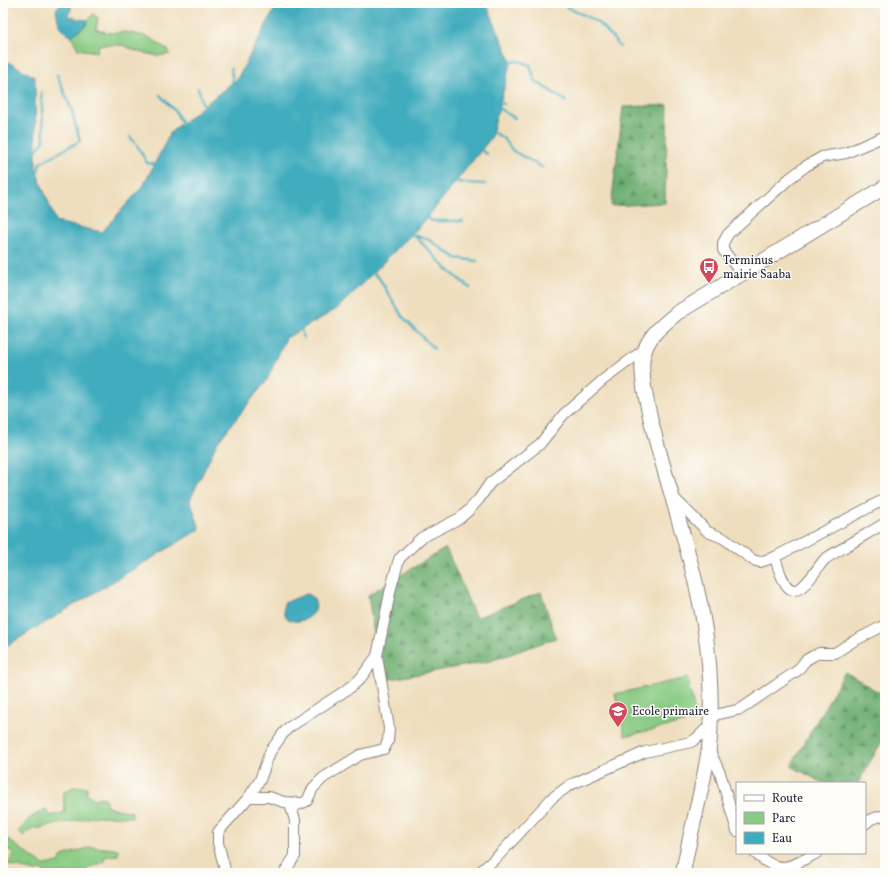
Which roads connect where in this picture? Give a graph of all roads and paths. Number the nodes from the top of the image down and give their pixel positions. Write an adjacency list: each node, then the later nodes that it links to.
1 (885, 136): 3 (street)
2 (885, 187): 3 (street)
3 (742, 274): 4 (street)
4 (645, 349): 5 (street); 10 (street)
5 (671, 495): 8 (street); 11 (street)
6 (885, 499): 8 (street)
7 (885, 523): 8 (street)
8 (775, 556)
9 (885, 625): 11 (street)
10 (377, 656): 13 (street); 16 (street)
11 (711, 720): 12 (street); 25 (street)
12 (709, 749): 19 (street); 26 (street)
13 (257, 785): 14 (street); 15 (street)
14 (249, 797): 15 (street); 23 (street)
15 (265, 797): 16 (street)
16 (287, 805): 24 (street)
17 (885, 815): 18 (street)
18 (866, 823)
19 (736, 828)
20 (756, 854): 22 (street)
21 (815, 854): 22 (street)
22 (778, 869): 27 (street)
23 (226, 873)
24 (284, 873)
25 (479, 873)
26 (683, 873)
27 (791, 873)

